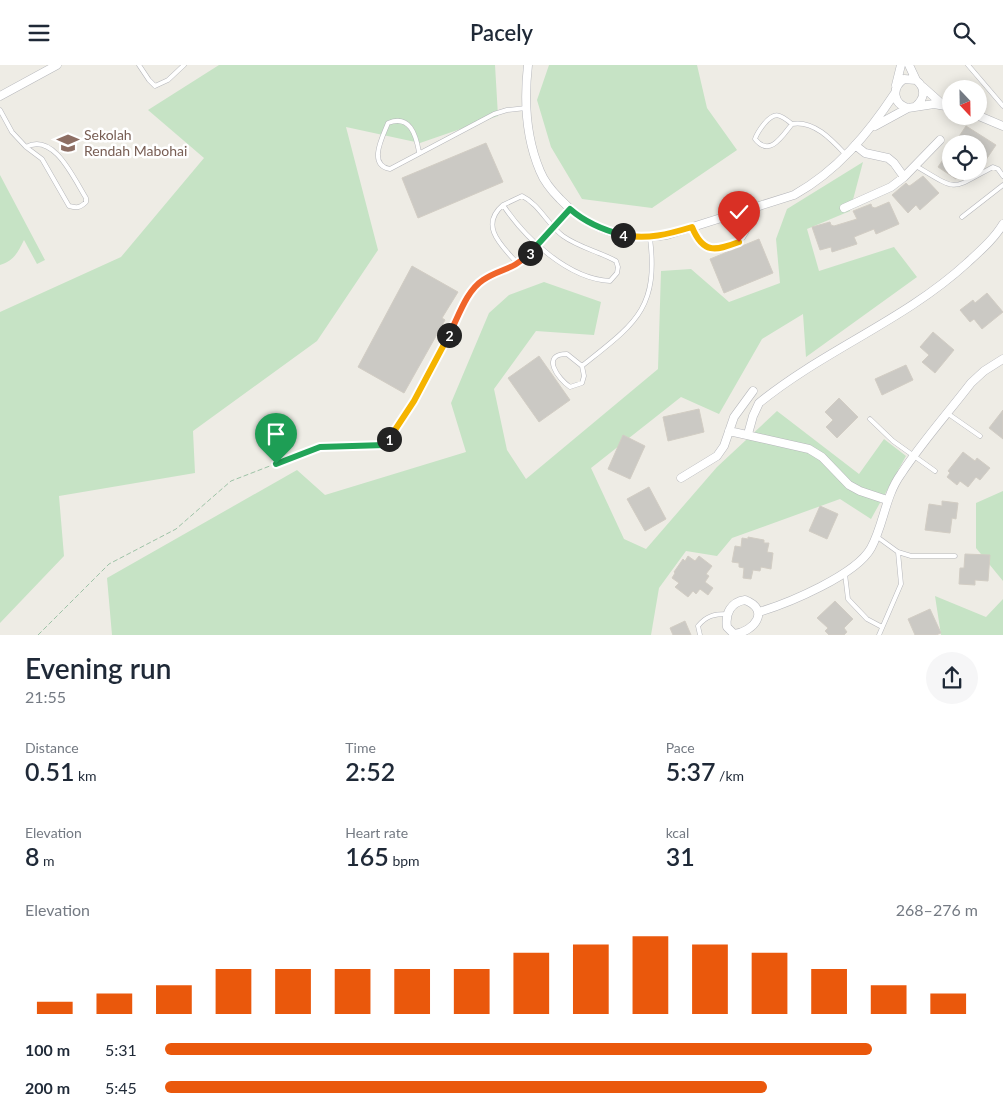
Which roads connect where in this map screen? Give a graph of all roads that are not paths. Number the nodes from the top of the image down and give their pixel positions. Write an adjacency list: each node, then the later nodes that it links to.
1 (57, 65): 8 (street)
2 (139, 65): 3 (lane)
3 (184, 65)
4 (528, 65): 16 (street)
5 (901, 65): 11 (street)
6 (909, 65): 9 (street)
7 (968, 65): 14 (lane)
8 (43, 69): 12 (street)
9 (916, 80): 10 (street); 11 (street)
10 (922, 87): 13 (street); 15 (street)
11 (895, 90): 15 (street); 21 (street)
12 (0, 95)
13 (942, 104): 15 (street)
14 (1003, 105)
15 (912, 107): 21 (street)
16 (526, 108): 25 (lane); 33 (street)
17 (0, 110): 24 (lane)
18 (988, 120): 20 (street)
19 (792, 124): 19 (lane); 26 (lane)
20 (1003, 126)
21 (872, 128): 23 (street)
22 (940, 140): 27 (street)
23 (855, 145): 26 (street); 29 (street)
24 (26, 147): 24 (lane)
25 (419, 152): 25 (lane)
26 (846, 155): 34 (street)
27 (916, 166): 28 (lane); 29 (street)
28 (1003, 176)
29 (904, 177): 32 (street)
30 (1003, 185): 35 (lane)
31 (503, 205): 38 (lane); 40 (lane); 41 (lane)
32 (844, 208)
33 (570, 209): 38 (lane); 39 (street)
34 (749, 209): 37 (street); 37 (lane)
35 (962, 217)
36 (1003, 224): 49 (street)
37 (692, 227): 39 (street)
38 (553, 228): 40 (lane); 40 (lane)
39 (650, 238): 43 (lane)
40 (537, 245): 41 (lane)
41 (518, 264): 45 (lane)
42 (1003, 359): 46 (street)
43 (582, 366): 43 (lane)
44 (753, 391): 48 (street)
45 (414, 401)
46 (947, 413): 50 (lane); 51 (street)
47 (870, 419): 51 (lane)
48 (729, 431): 49 (street); 53 (street)
49 (748, 434): 54 (street)
50 (980, 436)
51 (915, 456): 52 (lane); 54 (street)
52 (936, 471)
53 (681, 478)
54 (887, 500): 55 (street)
55 (876, 537): 56 (lane); 58 (street)
56 (898, 552): 57 (lane); 61 (lane)
57 (955, 556)
58 (845, 572): 59 (street); 61 (lane)
59 (760, 612): 60 (street); 63 (street)
60 (728, 614): 62 (lane); 63 (street)
61 (882, 627): 64 (lane)
62 (700, 635)
63 (733, 635)
64 (878, 635)

